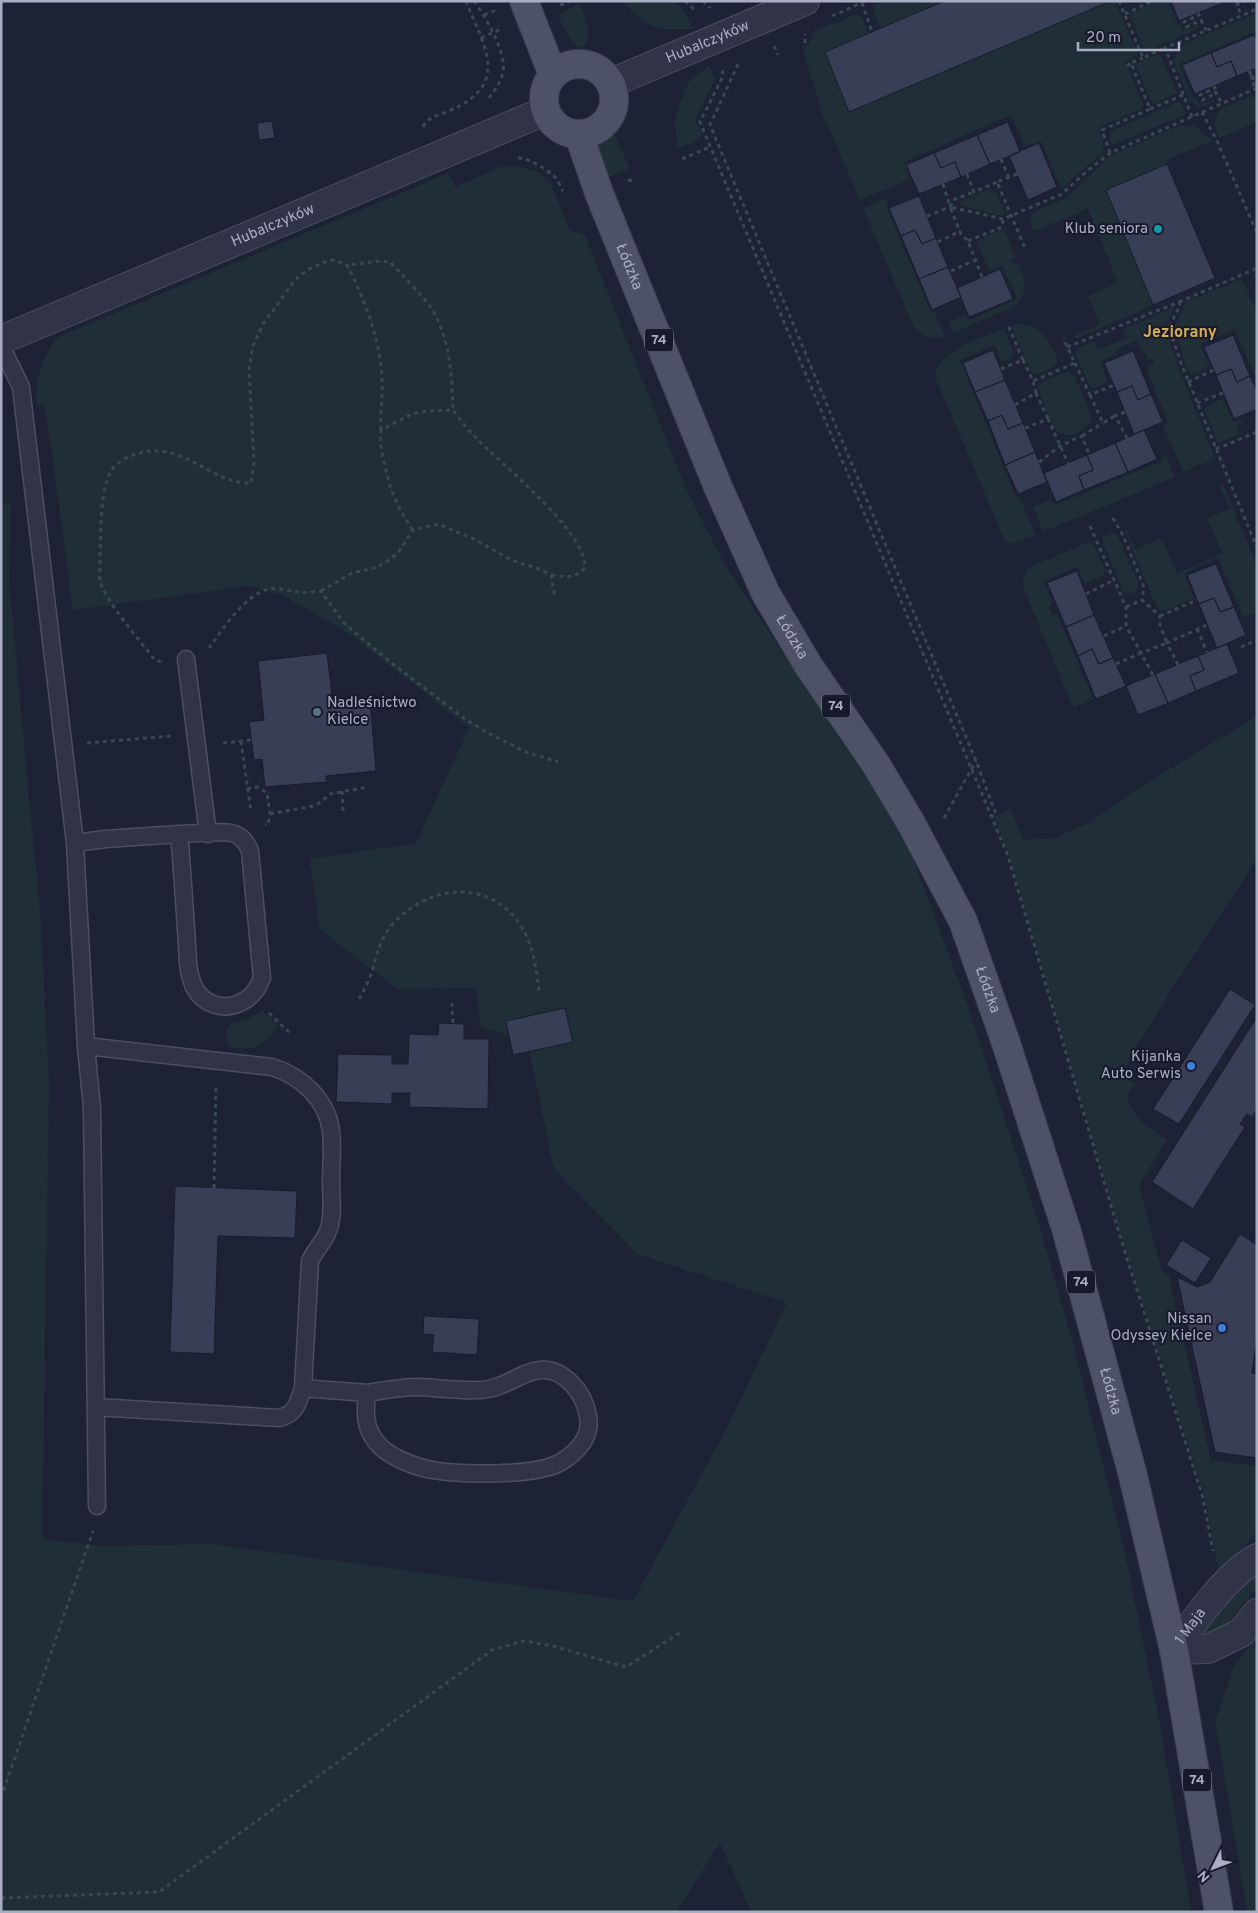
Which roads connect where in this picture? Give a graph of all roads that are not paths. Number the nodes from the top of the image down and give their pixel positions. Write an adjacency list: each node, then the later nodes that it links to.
1 (524, 1): 3 (main road)
2 (805, 1): 4 (street, Hubalczyków)
3 (553, 75): 4 (main road); 5 (main road)
4 (611, 83): 6 (main road)
5 (545, 112): 6 (main road); 7 (street, Hubalczyków)
6 (579, 135): 20 (main road, Łódzka / 74)
7 (1, 340)
8 (1, 346): 12 (lane)
9 (186, 659): 11 (lane)
10 (179, 834): 11 (lane); 11 (lane); 12 (lane)
11 (208, 834)
12 (74, 843): 13 (lane)
13 (86, 1046): 14 (lane); 16 (lane)
14 (303, 1388): 15 (lane); 16 (lane)
15 (367, 1393): 15 (lane)
16 (96, 1407): 17 (lane)
17 (97, 1506)
18 (1257, 1558): 20 (street, 1 Maja)
19 (1257, 1613): 20 (street, 1 Maja)
20 (1174, 1650): 21 (main road, Łódzka / 74)
21 (1219, 1912)

